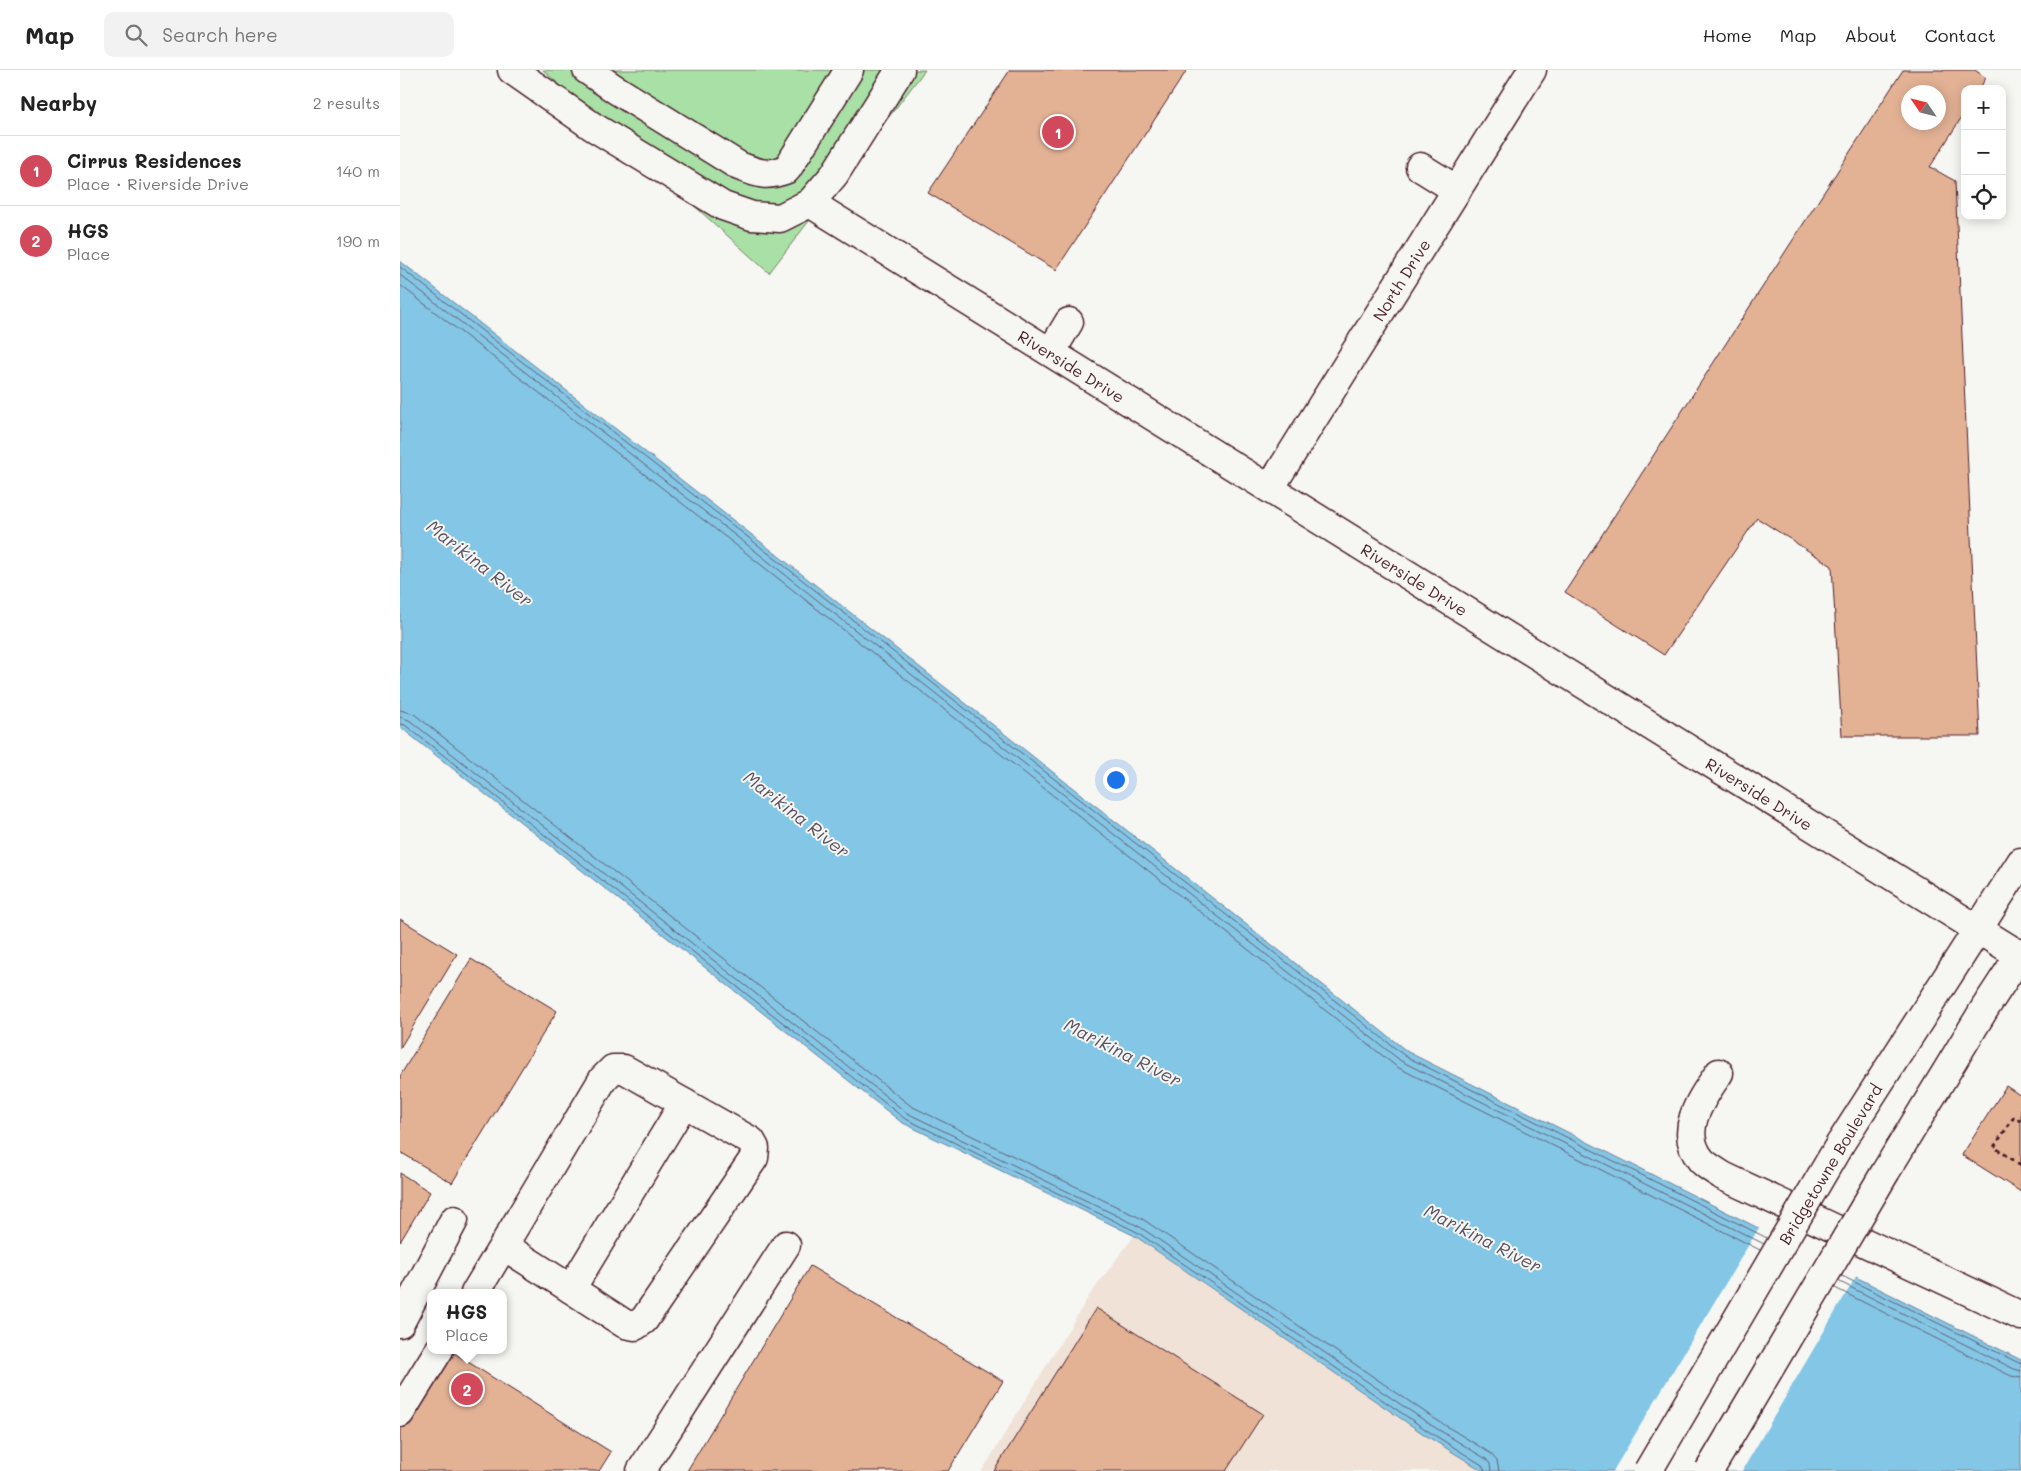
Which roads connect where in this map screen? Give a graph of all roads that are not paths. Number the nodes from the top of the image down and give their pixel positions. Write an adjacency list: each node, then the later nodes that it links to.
1 (512, 70): 10 (street)
2 (587, 70): 7 (street)
3 (849, 70): 7 (street)
4 (900, 70): 9 (street)
5 (1532, 70): 8 (street, North Drive)
6 (1420, 168): 8 (street)
7 (774, 174): 10 (street)
8 (1457, 190): 13 (street, North Drive)
9 (810, 202): 10 (street); 12 (street, Riverside Drive)
10 (780, 218)
11 (1069, 322): 12 (street)
12 (1051, 352): 13 (street, Riverside Drive)
13 (1270, 488): 15 (street, Riverside Drive)
14 (2021, 862): 15 (street, Bridgetowne Boulevard)
15 (1978, 929): 16 (street, Riverside Drive); 29 (street, Bridgetowne Boulevard, bridge)
16 (2020, 955): 30 (street, bridge)
17 (1719, 1073): 24 (street)
18 (684, 1103): 21 (street); 23 (street); 23 (street)
19 (454, 1220): 25 (street)
20 (786, 1245): 28 (street)
21 (504, 1246): 22 (street); 23 (street)
22 (477, 1289)
23 (570, 1289)
24 (2021, 1316)
25 (400, 1323)
26 (437, 1354): 27 (street)
27 (400, 1413)
28 (641, 1471)
29 (1648, 1471)
30 (1710, 1471)

